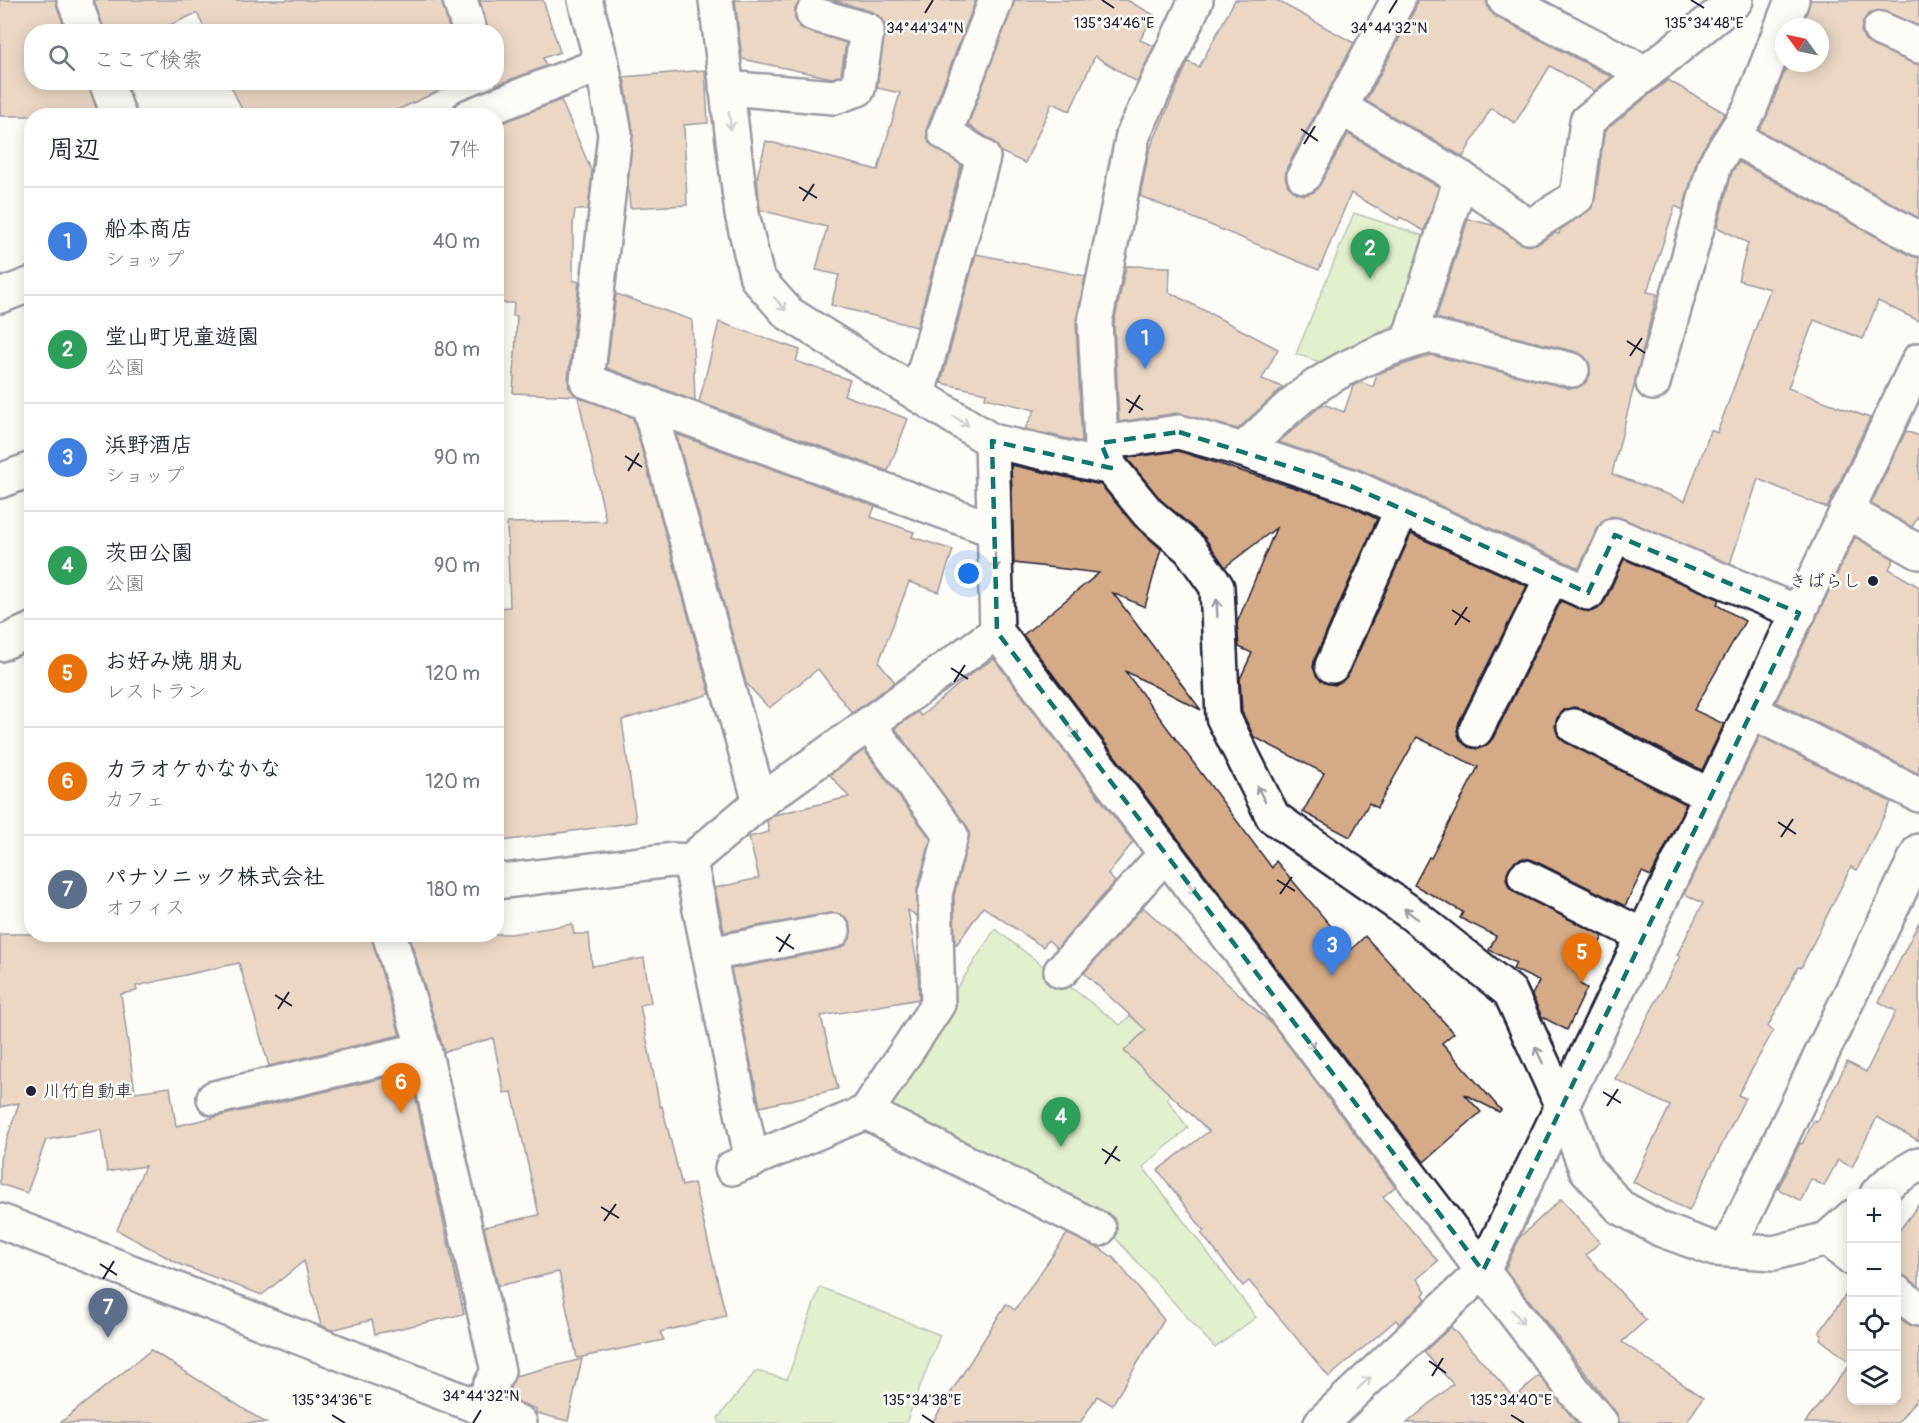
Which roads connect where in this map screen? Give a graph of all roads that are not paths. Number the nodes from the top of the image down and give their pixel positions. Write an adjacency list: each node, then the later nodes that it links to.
1 (74, 0): 12 (street)
2 (460, 0): 13 (street)
3 (585, 0): 16 (street)
4 (716, 0): 18 (street)
5 (996, 0): 31 (street)
6 (1196, 0): 35 (street)
7 (1398, 0): 22 (street)
8 (1504, 0): 17 (street)
9 (1736, 0): 17 (street)
10 (1792, 0): 23 (street)
11 (813, 14): 18 (street)
12 (83, 24)
13 (468, 24)
14 (1880, 29): 15 (street)
15 (1919, 46)
16 (602, 64): 20 (street); 32 (street)
17 (1646, 73): 25 (street)
18 (726, 88): 31 (street, one-way to 31)
19 (109, 90): 21 (street)
20 (483, 101)
21 (115, 108)
22 (1341, 108): 24 (street); 25 (street)
23 (1732, 137): 26 (street); 30 (street)
24 (1304, 176)
25 (1461, 178): 27 (street)
26 (1919, 239)
27 (1408, 342): 29 (street); 34 (street)
28 (1919, 360): 39 (street)
29 (1572, 370)
30 (1653, 383)
31 (918, 394): 33 (street, one-way to 33)
32 (648, 403): 40 (street); 54 (street)
33 (992, 441): 35 (street); 40 (street)
34 (1243, 450): 35 (street); 38 (street)
35 (1106, 456): 67 (street, one-way to 35)
36 (24, 472): 37 (street)
37 (0, 482)
38 (1402, 509): 42 (street); 47 (street)
39 (1848, 512): 41 (street); 43 (street)
40 (994, 530): 44 (street, one-way to 44)
41 (1919, 552)
42 (1552, 577): 43 (street); 51 (street)
43 (1798, 613): 48 (street)
44 (997, 632): 49 (street); 56 (street, one-way to 56)
45 (24, 634): 46 (street)
46 (0, 644)
47 (1332, 666)
48 (1751, 711): 52 (street); 53 (street)
49 (869, 725): 54 (street); 68 (street)
50 (1574, 726): 53 (street)
51 (1476, 730)
52 (1919, 795)
53 (1711, 796): 61 (street)
54 (760, 802): 57 (street)
55 (1919, 850): 75 (street)
56 (1166, 853): 64 (street); 76 (street, one-way to 76)
57 (681, 861): 59 (street); 63 (street)
58 (1525, 877): 61 (street)
59 (504, 881)
60 (833, 931): 63 (street)
61 (1644, 936): 67 (street)
62 (391, 942): 65 (street)
63 (709, 954): 68 (street)
64 (1061, 971)
65 (424, 1049): 66 (street); 79 (street)
66 (214, 1098)
67 (1563, 1108): 75 (street); 76 (street)
68 (866, 1112): 73 (street)
69 (1919, 1164): 70 (street)
70 (1882, 1189)
71 (0, 1221): 79 (street)
72 (1847, 1227): 74 (street)
73 (1099, 1229)
74 (1839, 1248): 75 (street)
75 (1728, 1250)
76 (1483, 1271): 80 (street, one-way to 76); 82 (street, one-way to 82)
77 (1901, 1296): 78 (street)
78 (1919, 1309)
79 (480, 1407): 81 (street)
80 (1337, 1418)
81 (520, 1423)
82 (1601, 1423)

